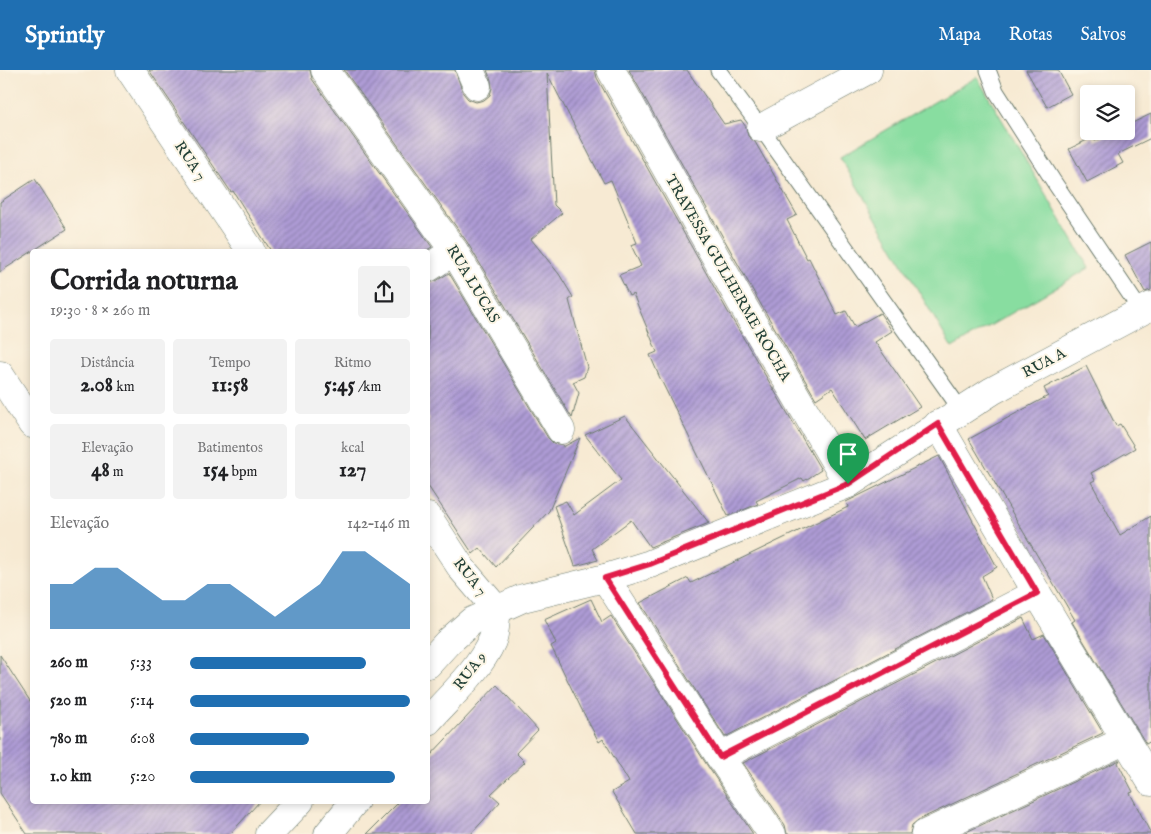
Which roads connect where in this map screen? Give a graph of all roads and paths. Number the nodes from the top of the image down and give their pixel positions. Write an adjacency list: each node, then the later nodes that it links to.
1 (130, 70): 8 (street, RUA 7)
2 (325, 70): 9 (street, RUA LUCAS)
3 (611, 70): 16 (street, TRAVESSA GULHERME ROCHA)
4 (718, 70): 7 (lane)
5 (868, 70): 7 (street)
6 (988, 70): 11 (lane)
7 (761, 128): 13 (lane)
8 (250, 249)
9 (454, 251): 10 (street); 15 (street, RUA LUCAS)
10 (430, 267)
11 (1148, 315): 13 (street, RUA A)
12 (0, 376): 14 (street)
13 (949, 417): 16 (street, RUA A); 19 (street)
14 (30, 421)
15 (561, 430)
16 (848, 484): 18 (street, RUA A)
17 (430, 520): 20 (street, RUA 7)
18 (605, 578): 20 (street, RUA A); 24 (street)
19 (1037, 593): 23 (street); 24 (street)
20 (497, 610): 21 (street); 22 (street, RUA 9)
21 (430, 662)
22 (430, 719)
23 (1126, 740): 25 (street); 31 (street)
24 (720, 757): 30 (street)
25 (1151, 782)
26 (294, 804): 28 (street)
27 (353, 804): 29 (street)
28 (268, 834)
29 (328, 834)
30 (772, 834)
31 (925, 834)

